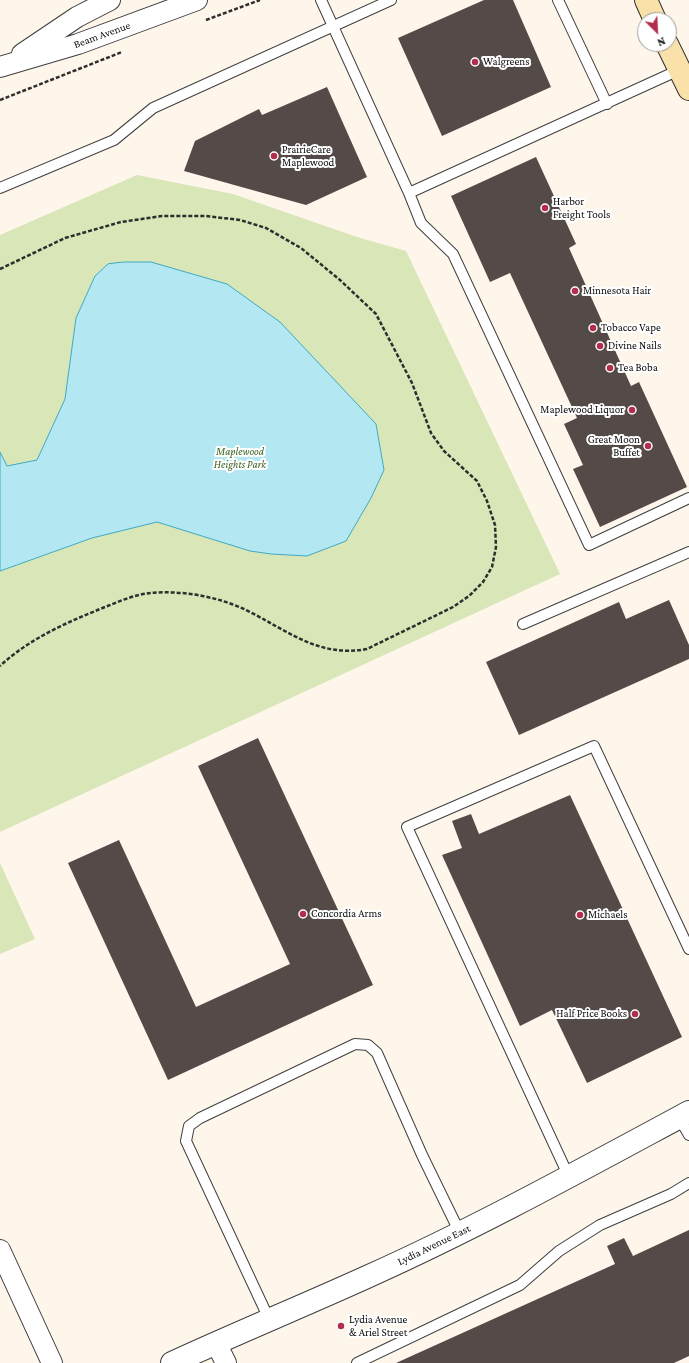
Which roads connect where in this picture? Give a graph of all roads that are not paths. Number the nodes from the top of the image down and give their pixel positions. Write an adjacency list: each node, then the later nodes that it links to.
1 (110, 0): 10 (street, Beam Avenue)
2 (197, 0): 10 (street, Beam Avenue)
3 (321, 0): 8 (lane)
4 (391, 0): 8 (lane)
5 (558, 0): 13 (lane)
6 (646, 0): 7 (main road)
7 (651, 12)
8 (333, 26): 14 (lane); 15 (lane)
9 (671, 52): 11 (main road)
10 (3, 66)
11 (679, 70): 12 (main road); 13 (lane)
12 (689, 89)
13 (607, 104): 15 (lane)
14 (0, 188)
15 (409, 194): 16 (lane)
16 (689, 498)
17 (689, 552): 18 (lane)
18 (522, 624)
19 (689, 949): 21 (lane)
20 (686, 1122): 21 (street, Lydia Avenue East)
21 (569, 1177): 23 (street, Lydia Avenue East)
22 (689, 1183): 30 (lane)
23 (460, 1233): 25 (street, Lydia Avenue East); 25 (lane)
24 (0, 1250): 27 (street)
25 (269, 1319): 26 (street, Lydia Avenue East)
26 (216, 1343): 28 (street, Lydia Avenue East); 29 (street)
27 (52, 1363)
28 (172, 1363)
29 (226, 1363)
30 (357, 1363)

